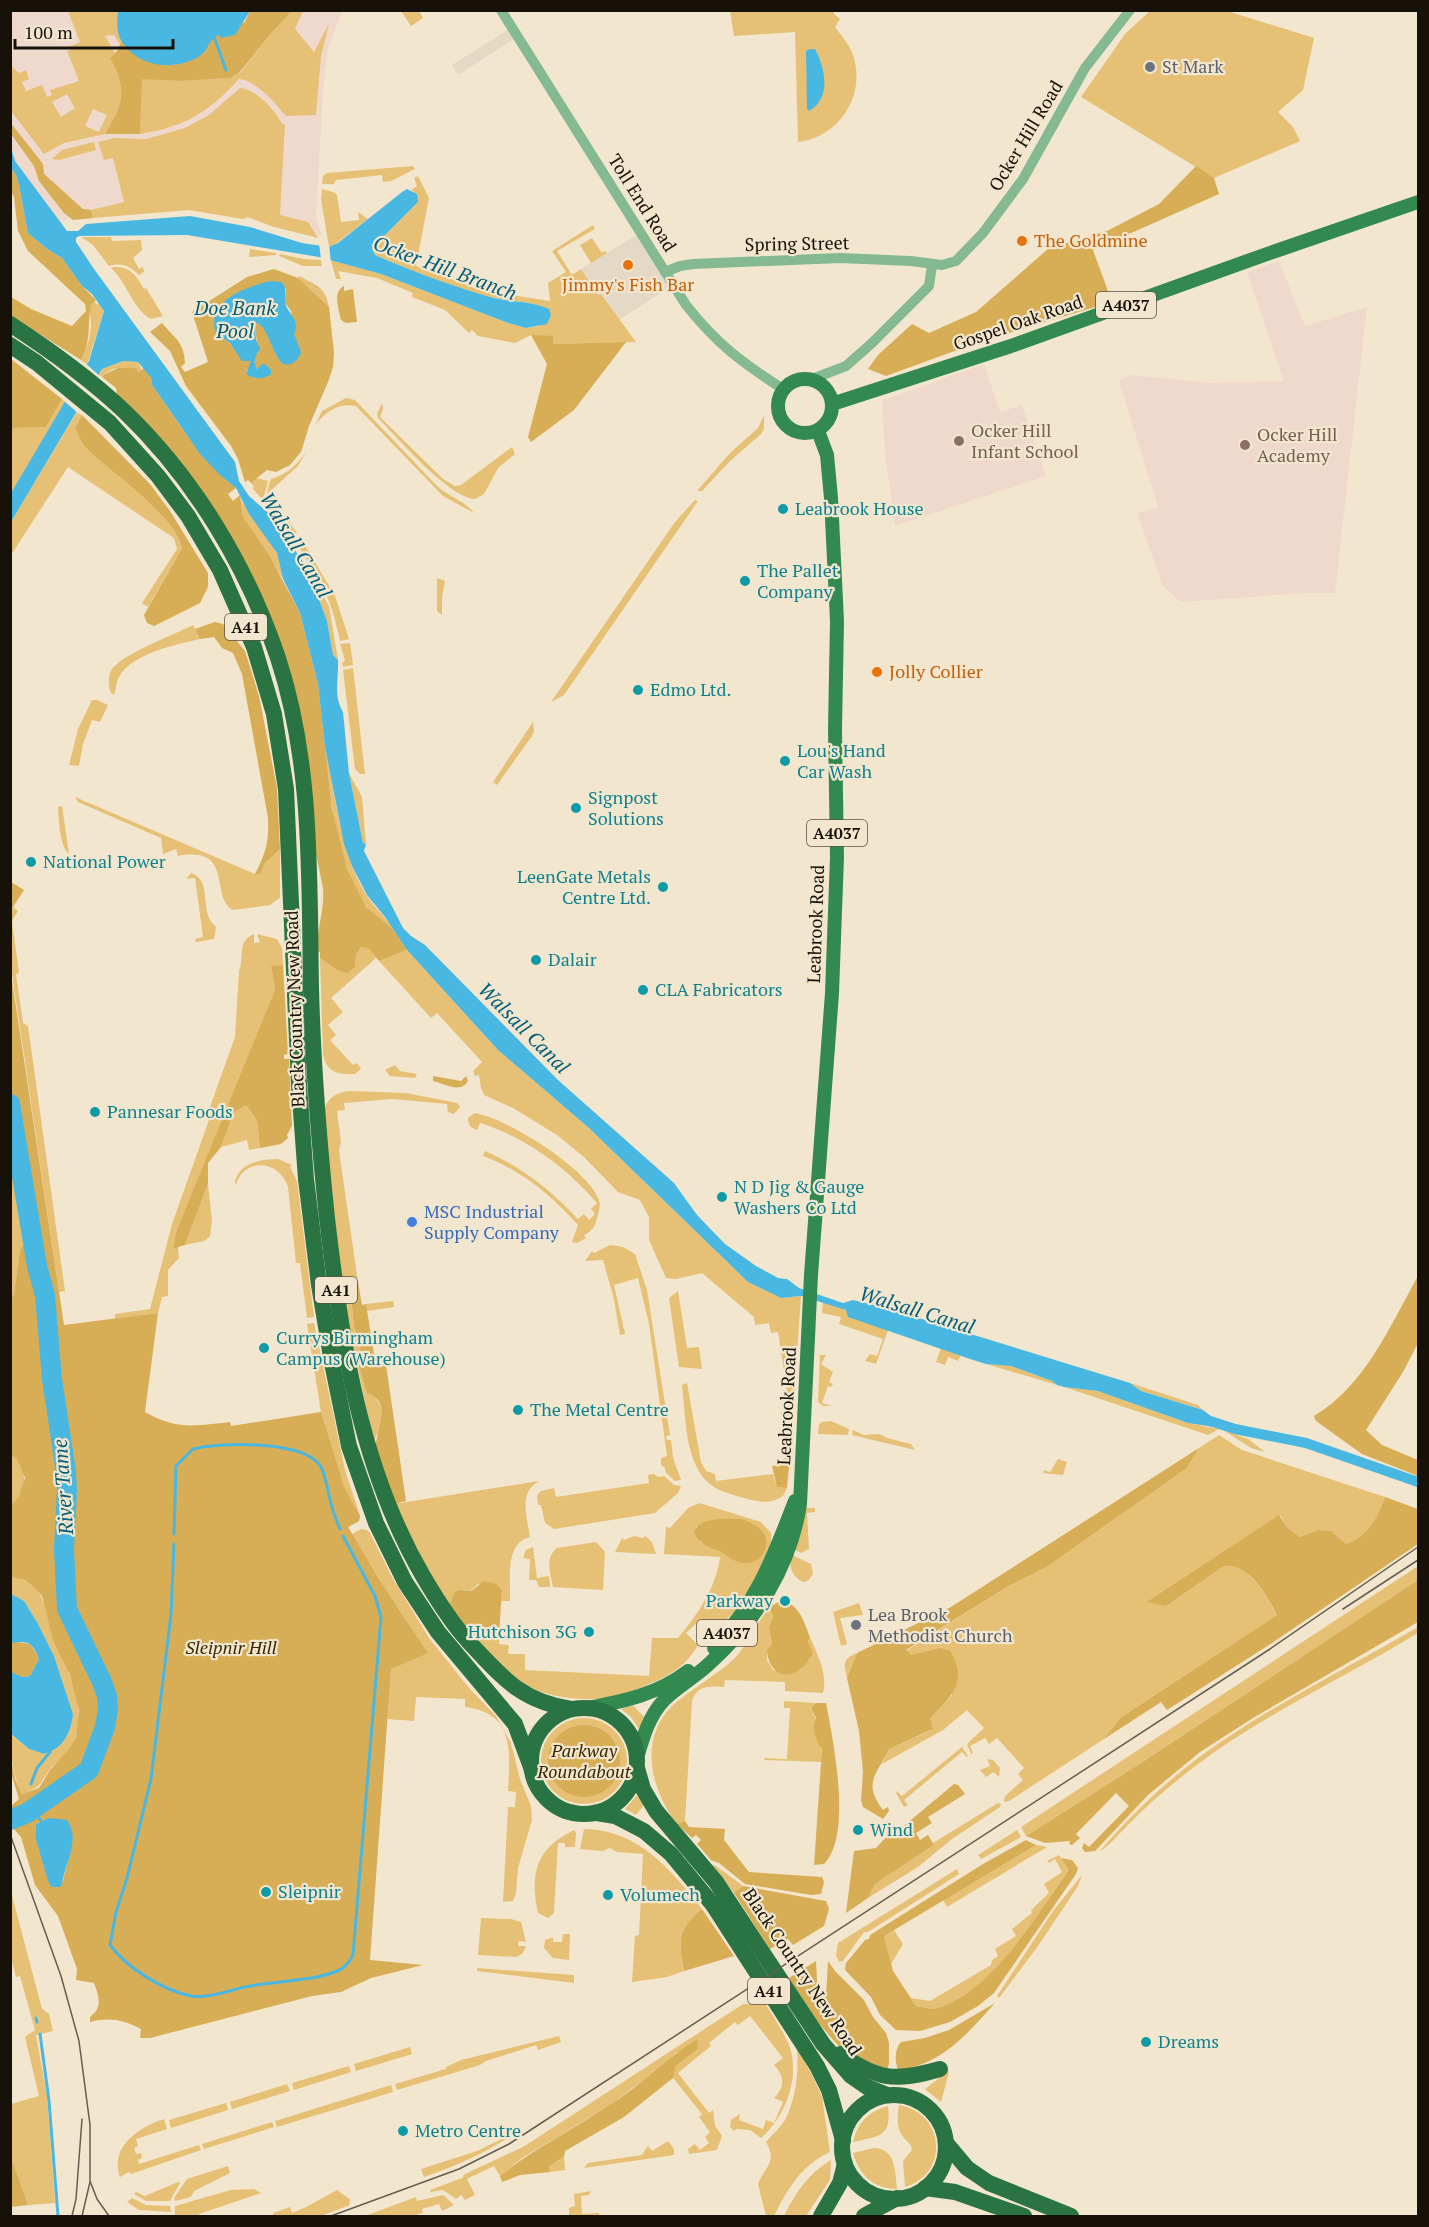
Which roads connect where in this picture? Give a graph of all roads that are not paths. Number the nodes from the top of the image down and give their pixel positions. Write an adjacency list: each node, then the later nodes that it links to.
1 (501, 10): 5 (street, Toll End Road)
2 (1130, 10): 4 (street, Ocker Hill Road)
3 (1419, 202): 10 (main road, Gospel Oak Road / A4037)
4 (932, 265): 5 (street, Spring Street); 8 (street)
5 (665, 272): 9 (street, Toll End Road)
6 (10, 324): 13 (highway, Black Country New Road / A41)
7 (10, 345): 15 (highway, Black Country New Road / A41)
8 (812, 379): 9 (main road); 10 (main road)
9 (783, 389): 11 (main road)
10 (832, 404): 11 (main road)
11 (818, 431): 12 (main road, Leabrook Road / A4037)
12 (800, 1488): 13 (main road, Leabrook Road / A4037); 14 (main road, Leabrook Road / A4037)
13 (579, 1709): 14 (highway, A41); 15 (highway)
14 (637, 1763): 16 (highway); 17 (highway, Black Country New Road / A41)
15 (531, 1767): 16 (highway, A41)
16 (597, 1813): 21 (highway, Black Country New Road / A41)
17 (823, 2044): 18 (highway); 19 (highway, Black Country New Road / A41)
18 (940, 2069)
19 (893, 2095): 20 (highway); 21 (highway)
20 (946, 2144): 22 (highway); 27 (highway)
21 (844, 2152): 23 (highway); 24 (highway)
22 (925, 2188): 23 (highway); 26 (highway)
23 (901, 2198): 25 (highway)
24 (820, 2217)
25 (864, 2217)
26 (1024, 2217)
27 (1071, 2217)

